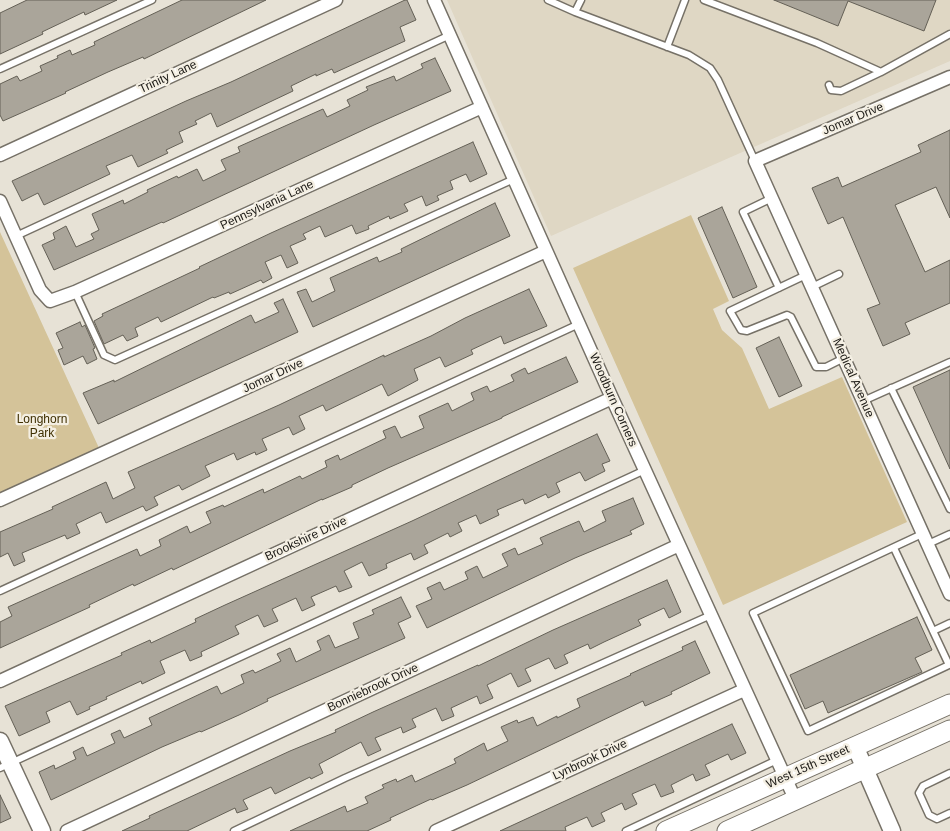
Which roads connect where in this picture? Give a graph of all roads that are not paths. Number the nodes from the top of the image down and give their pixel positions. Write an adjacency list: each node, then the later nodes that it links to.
1 (152, 0): 12 (lane)
2 (336, 0): 17 (street, Trinity Lane)
3 (434, 0): 10 (street, Woodburn Corners)
4 (548, 0): 8 (lane)
5 (581, 0): 8 (lane)
6 (685, 0): 11 (lane)
7 (704, 0): 13 (lane)
8 (575, 12): 11 (lane)
9 (950, 34): 13 (lane)
10 (450, 35): 16 (street, Woodburn Corners); 22 (lane)
11 (667, 47): 18 (lane)
12 (0, 69)
13 (881, 72): 15 (lane)
14 (950, 76): 18 (street, Jomar Drive)
15 (829, 85)
16 (482, 107): 19 (street, Woodburn Corners); 28 (street, Pennsylvania Lane)
17 (0, 155)
18 (755, 161): 20 (street, Medical Avenue)
19 (514, 179): 23 (street, Woodburn Corners); 28 (lane)
20 (772, 198): 25 (street, Medical Avenue); 27 (lane)
21 (0, 201): 22 (street)
22 (16, 236): 28 (street, Pennsylvania Lane)
23 (546, 251): 29 (street, Woodburn Corners); 36 (street, Jomar Drive)
24 (839, 274): 26 (lane)
25 (806, 275): 26 (street, Medical Avenue); 27 (lane)
26 (812, 287): 30 (street, Medical Avenue)
27 (779, 288): 30 (lane)
28 (75, 292)
29 (579, 324): 33 (street, Woodburn Corners); 42 (lane)
30 (844, 358): 34 (street, Medical Avenue)
31 (950, 362): 32 (lane)
32 (891, 388): 34 (lane); 37 (lane)
33 (612, 398): 35 (street, Woodburn Corners); 47 (street, Brookshire Drive)
34 (863, 402): 39 (street, Medical Avenue)
35 (645, 470): 40 (street, Woodburn Corners); 53 (lane)
36 (0, 500)
37 (950, 509)
38 (950, 534): 39 (lane)
39 (925, 539): 41 (lane); 43 (street, Medical Avenue)
40 (679, 545): 44 (street, Woodburn Corners); 60 (street, Bonniebrook Drive)
41 (894, 548): 46 (lane); 46 (lane)
42 (0, 591)
43 (950, 594)
44 (711, 616): 48 (street, Woodburn Corners); 61 (lane)
45 (950, 623): 46 (lane)
46 (933, 631)
47 (0, 681)
48 (744, 690): 54 (street, Woodburn Corners); 62 (street, Lynbrook Drive)
49 (950, 704): 52 (main road, West 15th Street)
50 (950, 730): 55 (main road, West 15th Street)
51 (0, 741): 53 (street)
52 (855, 746): 54 (main road, West 15th Street); 55 (street)
53 (5, 766): 59 (street)
54 (781, 769): 57 (street, Woodburn Corners); 63 (lane); 64 (main road, West 15th Street)
55 (864, 769): 57 (main road, West 15th Street); 66 (street)
56 (950, 773): 58 (lane)
57 (795, 799): 65 (main road, West 15th Street)
58 (950, 813)
59 (42, 831)
60 (67, 831)
61 (234, 831)
62 (436, 831)
63 (626, 831)
64 (666, 831)
65 (726, 831)
66 (892, 831)

